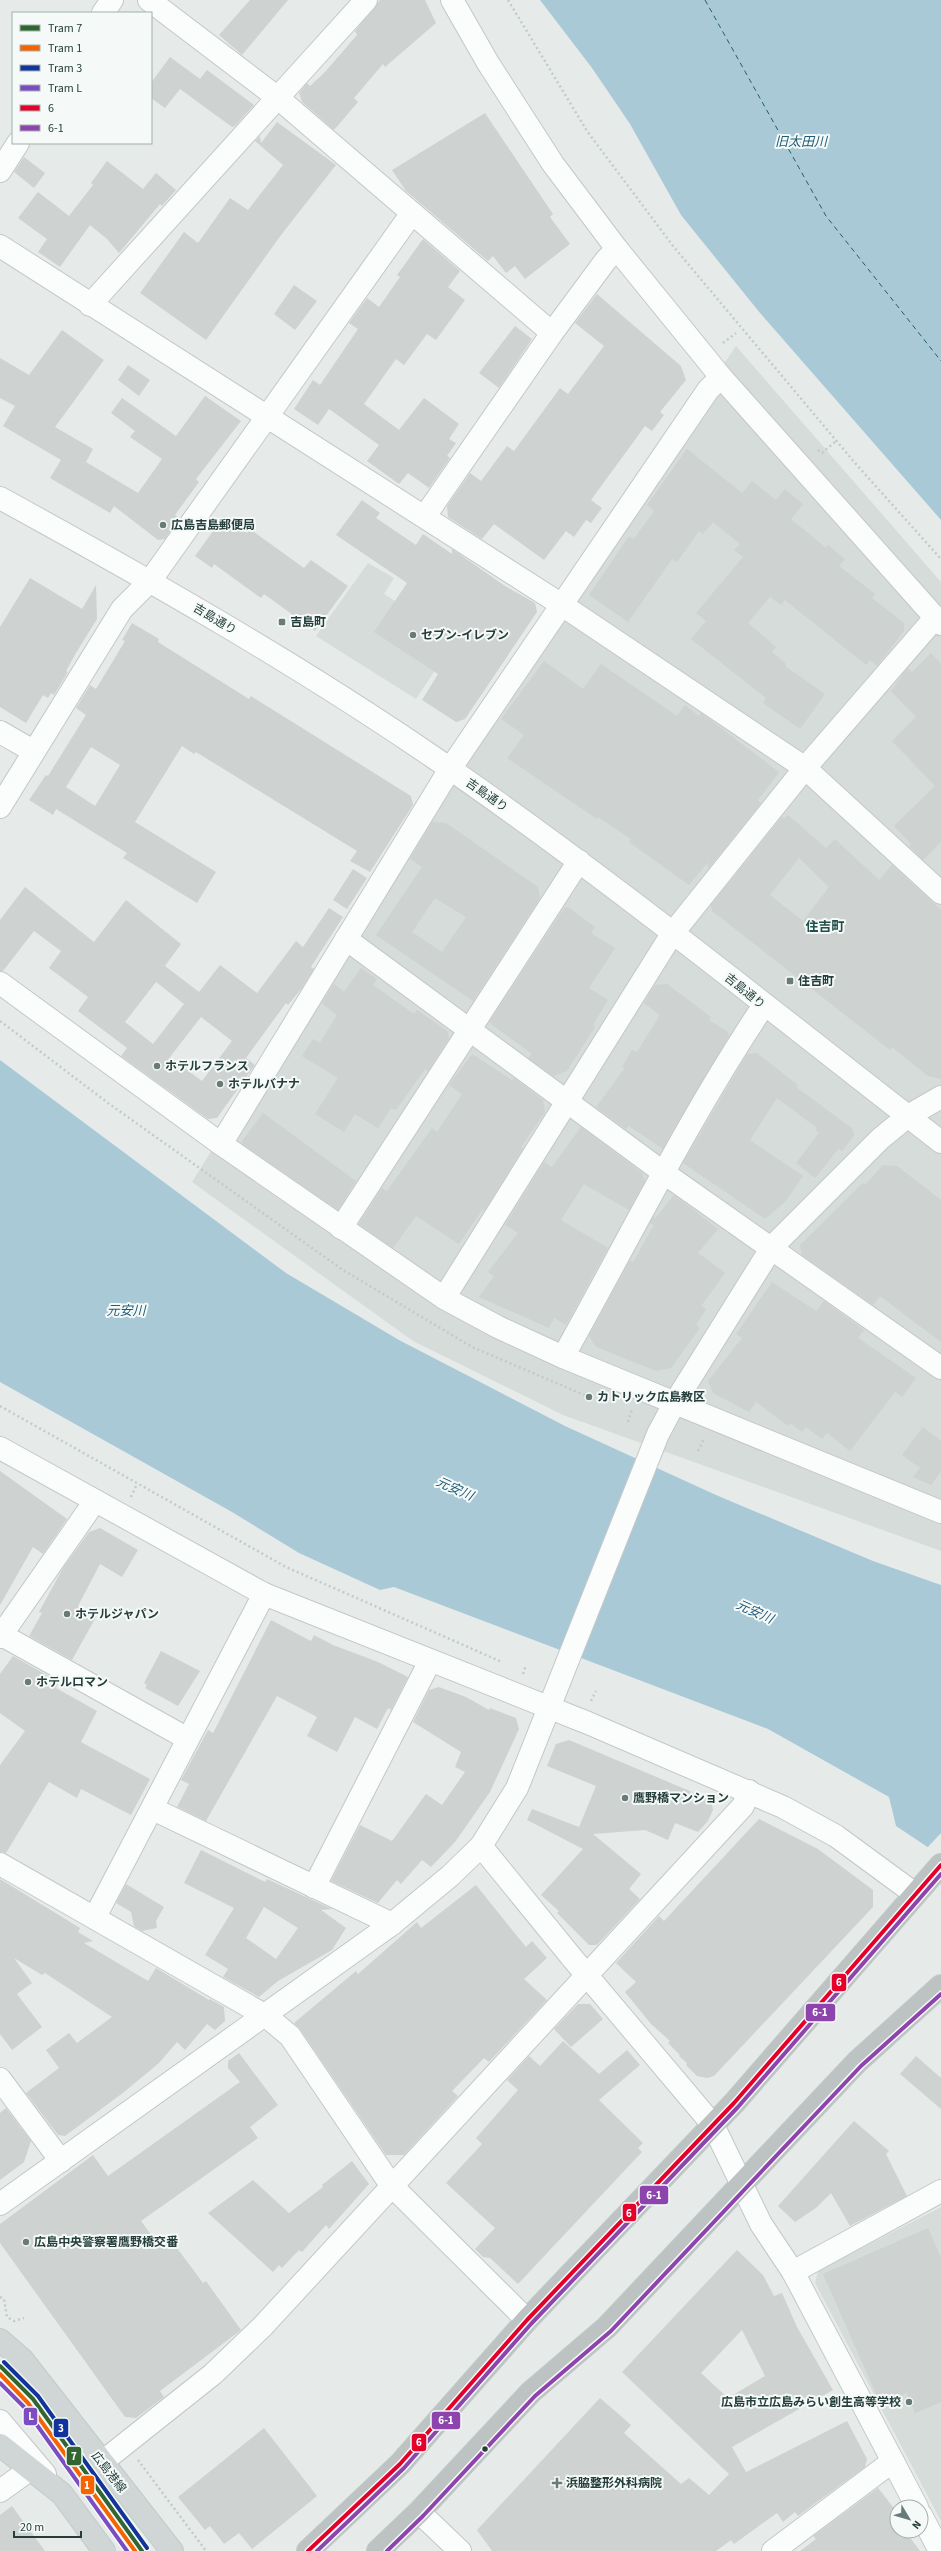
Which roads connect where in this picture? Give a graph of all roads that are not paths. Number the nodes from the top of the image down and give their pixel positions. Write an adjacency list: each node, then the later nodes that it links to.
1 (112, 0): 5 (street)
2 (149, 0): 6 (street)
3 (366, 0): 6 (street)
4 (452, 0): 11 (street)
5 (104, 12)
6 (278, 98): 9 (street); 12 (street)
7 (17, 144): 8 (street)
8 (0, 171)
9 (412, 213): 13 (street); 15 (street)
10 (0, 246): 12 (street)
11 (617, 249): 13 (street); 14 (street)
12 (90, 305): 15 (street)
13 (552, 333): 17 (street)
14 (721, 377): 19 (street); 20 (street)
15 (266, 418): 17 (street); 18 (street)
16 (0, 498): 18 (street, 吉島通り)
17 (425, 516): 19 (street)
18 (150, 581): 22 (street); 24 (street, 吉島通り)
19 (562, 605): 23 (street); 24 (street)
20 (938, 621): 23 (street)
21 (0, 732): 22 (street)
22 (33, 751): 25 (street)
23 (805, 768): 27 (street); 28 (street)
24 (450, 769): 26 (street, 吉島通り); 29 (street)
25 (0, 807)
26 (579, 861): 28 (street, 吉島通り); 32 (street)
27 (941, 894)
28 (672, 934): 31 (street, 吉島通り); 34 (street)
29 (346, 939): 32 (street); 37 (street)
30 (0, 983): 37 (street)
31 (764, 1006): 35 (street, 吉島通り); 38 (street)
32 (470, 1030): 34 (street); 39 (street)
33 (941, 1097): 35 (street)
34 (566, 1100): 38 (street); 41 (street)
35 (908, 1116): 36 (street, 吉島通り); 40 (street)
36 (941, 1142)
37 (221, 1144): 39 (street)
38 (664, 1173): 40 (street); 42 (street)
39 (341, 1228): 41 (street)
40 (772, 1247): 43 (street); 44 (street)
41 (444, 1298): 42 (street)
42 (563, 1357): 44 (street)
43 (941, 1368)
44 (674, 1404): 47 (street); 51 (street)
45 (0, 1448): 46 (street)
46 (95, 1501): 48 (street); 49 (street)
47 (941, 1512)
48 (264, 1594): 50 (street); 52 (street)
49 (0, 1635): 52 (street)
50 (430, 1662): 51 (street); 58 (street)
51 (548, 1707): 53 (street); 55 (street)
52 (188, 1739): 54 (street)
53 (750, 1791): 59 (street); 62 (street)
54 (154, 1808): 58 (street); 60 (street)
55 (481, 1846): 61 (street); 62 (street)
56 (0, 1864): 60 (street)
57 (941, 1865): 59 (highway)
58 (314, 1887): 61 (street)
59 (915, 1894): 66 (highway)
60 (95, 1917): 64 (street)
61 (392, 1924): 64 (street)
62 (586, 1975): 66 (street); 68 (street)
63 (941, 1986): 69 (highway)
64 (266, 2016): 67 (street); 68 (street)
65 (0, 2079): 67 (street)
66 (713, 2124): 69 (street); 73 (highway)
67 (61, 2161): 71 (street)
68 (391, 2185): 73 (street); 78 (street)
69 (741, 2185): 72 (street); 83 (highway)
70 (941, 2191): 72 (street)
71 (0, 2204)
72 (793, 2272): 77 (street)
73 (527, 2320): 87 (highway)
74 (0, 2340): 78 (main road, 広島港線)
75 (0, 2421): 81 (street)
76 (0, 2445): 79 (main road)
77 (893, 2460): 82 (street); 90 (street)
78 (101, 2463): 86 (main road, 広島港線)
79 (32, 2468): 80 (street); 81 (main road)
80 (0, 2491)
81 (62, 2494): 85 (main road)
82 (913, 2499)
83 (419, 2512): 88 (highway); 89 (street)
84 (929, 2530): 91 (street)
85 (104, 2551)
86 (172, 2551)
87 (308, 2551)
88 (378, 2551)
89 (460, 2551)
90 (773, 2551)
91 (940, 2551)

